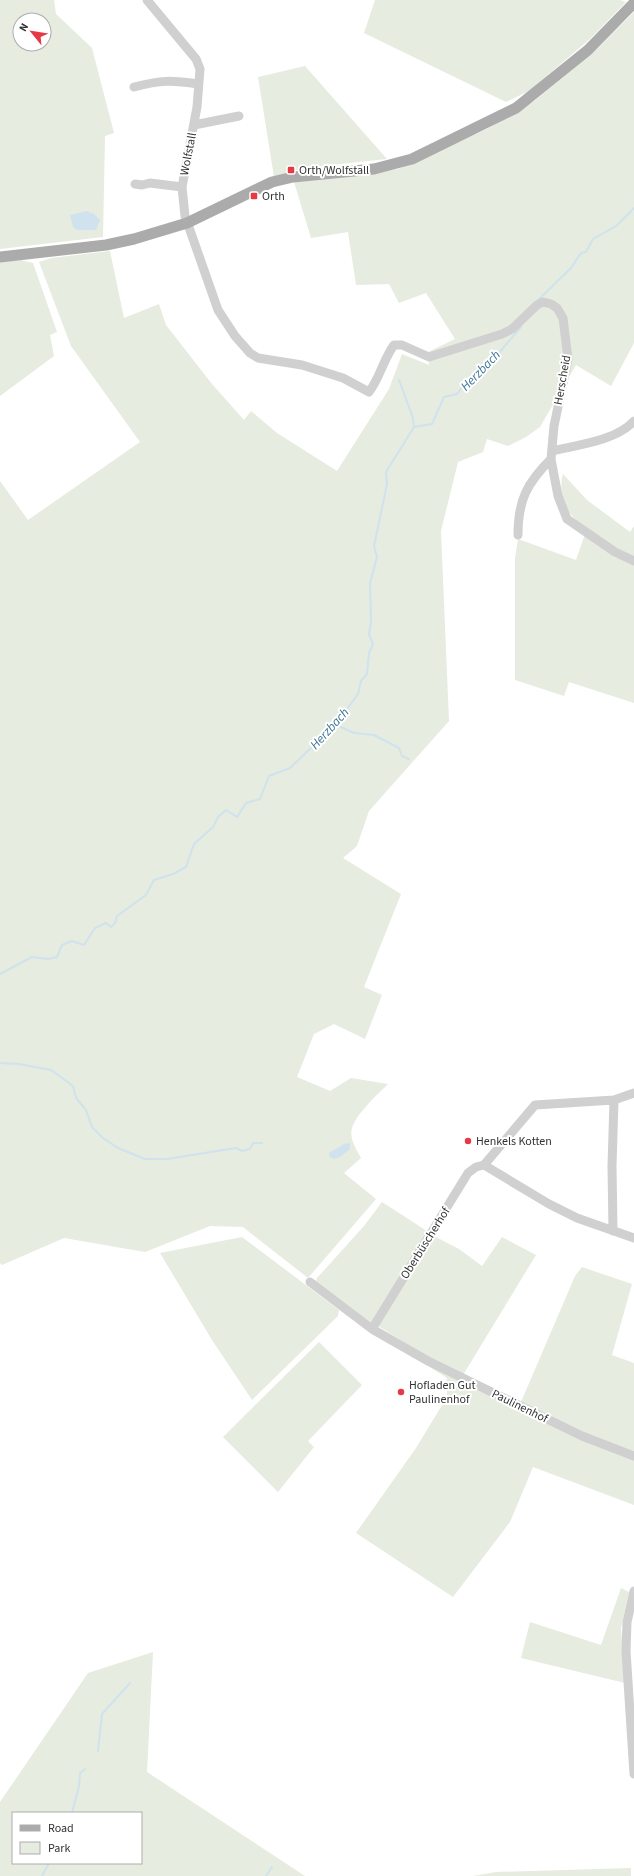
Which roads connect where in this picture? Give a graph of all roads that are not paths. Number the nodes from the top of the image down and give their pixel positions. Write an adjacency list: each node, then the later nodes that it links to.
1 (147, 0): 3 (street, Wolfstall)
2 (634, 1): 9 (main road)
3 (198, 84): 4 (street); 6 (street, Wolfstall)
4 (134, 87)
5 (240, 116): 6 (street)
6 (194, 125): 8 (street, Wolfstall)
7 (135, 184): 8 (street)
8 (182, 187): 9 (street, Wolfstall)
9 (187, 223): 10 (main road); 12 (street, Herscheid)
10 (0, 257)
11 (634, 421): 12 (street)
12 (551, 455): 13 (street); 14 (street, Herscheid)
13 (518, 535)
14 (634, 561)
15 (634, 1093): 16 (street, Oberbüscherhof)
16 (614, 1100): 17 (street, Oberbüscherhof); 18 (street)
17 (484, 1165): 18 (street); 21 (street, Oberbüscherhof)
18 (613, 1231): 19 (street)
19 (634, 1238)
20 (310, 1282): 21 (street, Paulinenhof)
21 (372, 1329): 22 (street, Paulinenhof)
22 (634, 1456)
23 (634, 1592): 24 (street)
24 (634, 1774)

